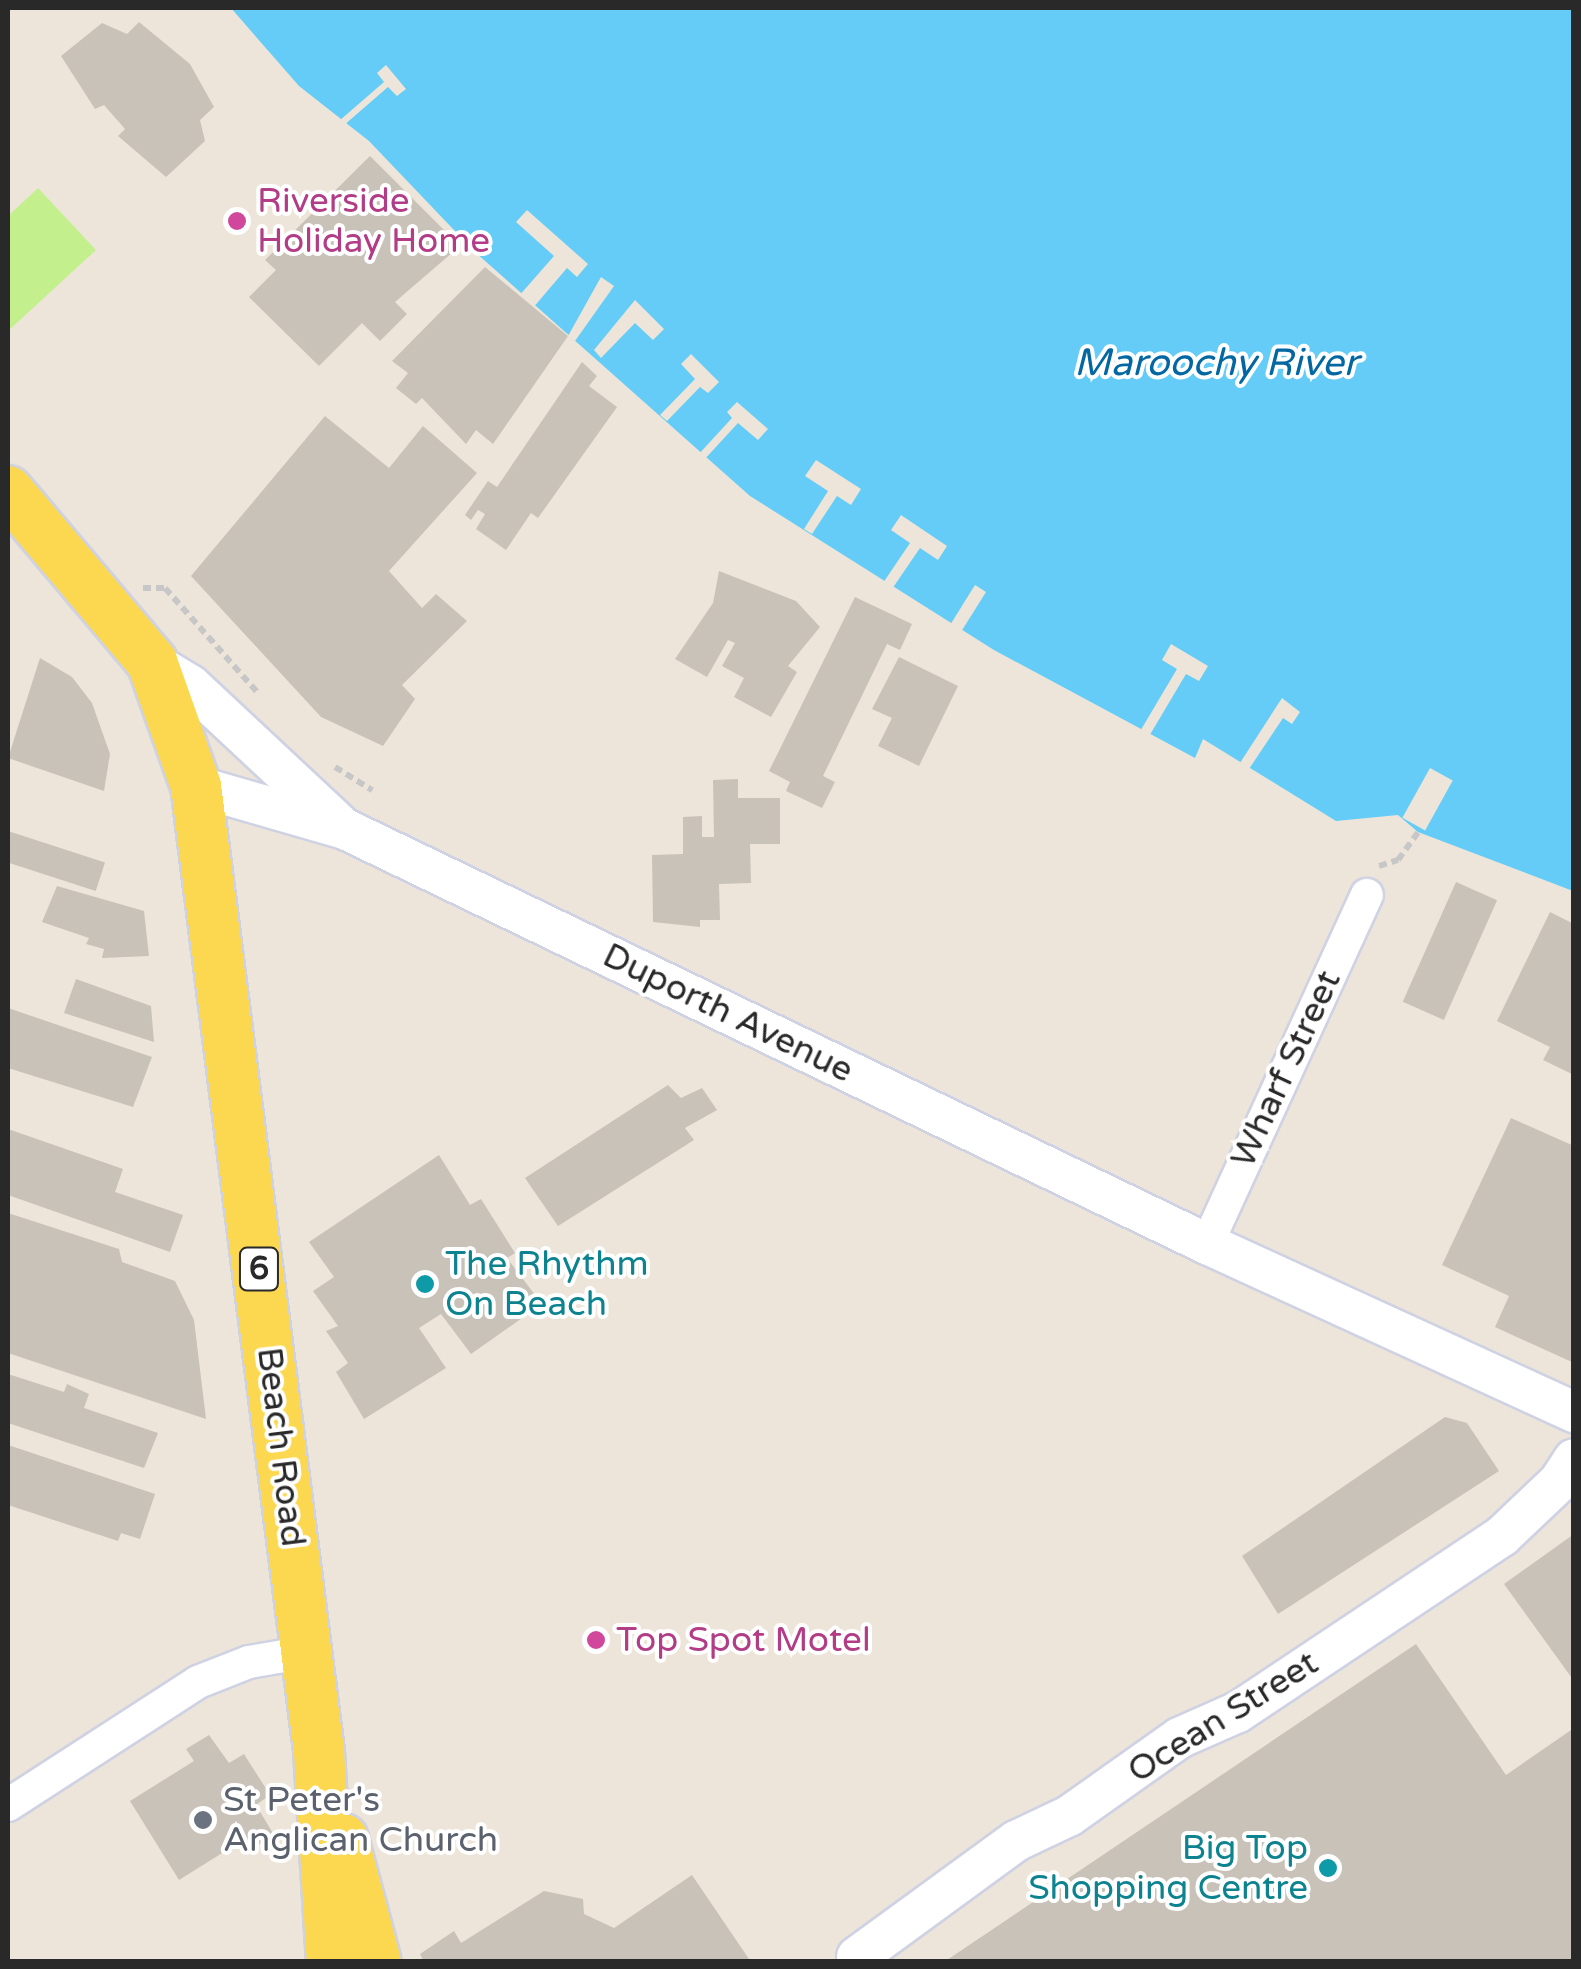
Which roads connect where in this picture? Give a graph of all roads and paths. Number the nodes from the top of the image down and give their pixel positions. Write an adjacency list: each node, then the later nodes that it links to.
1 (8, 492): 3 (main road, 6)
2 (133, 576): 4 (path)
3 (152, 662): 6 (main road, 6); 8 (street)
4 (268, 704)
5 (330, 764): 7 (path)
6 (196, 786): 8 (street, Duporth Avenue); 14 (main road, Beach Road / 6)
7 (372, 790)
8 (345, 829): 11 (street, Duporth Avenue)
9 (1418, 832): 10 (path)
10 (1367, 895): 11 (street, Wharf Street)
11 (1207, 1244): 12 (street, Duporth Avenue)
12 (1574, 1412)
13 (1574, 1459): 17 (street, Ocean Street)
14 (306, 1652): 15 (main road, Beach Road / 6); 16 (street)
15 (320, 1752): 18 (main road, Beach Road / 6); 19 (main road, Beach Road / 6)
16 (8, 1806)
17 (852, 1960)
18 (332, 1962)
19 (376, 1962)

